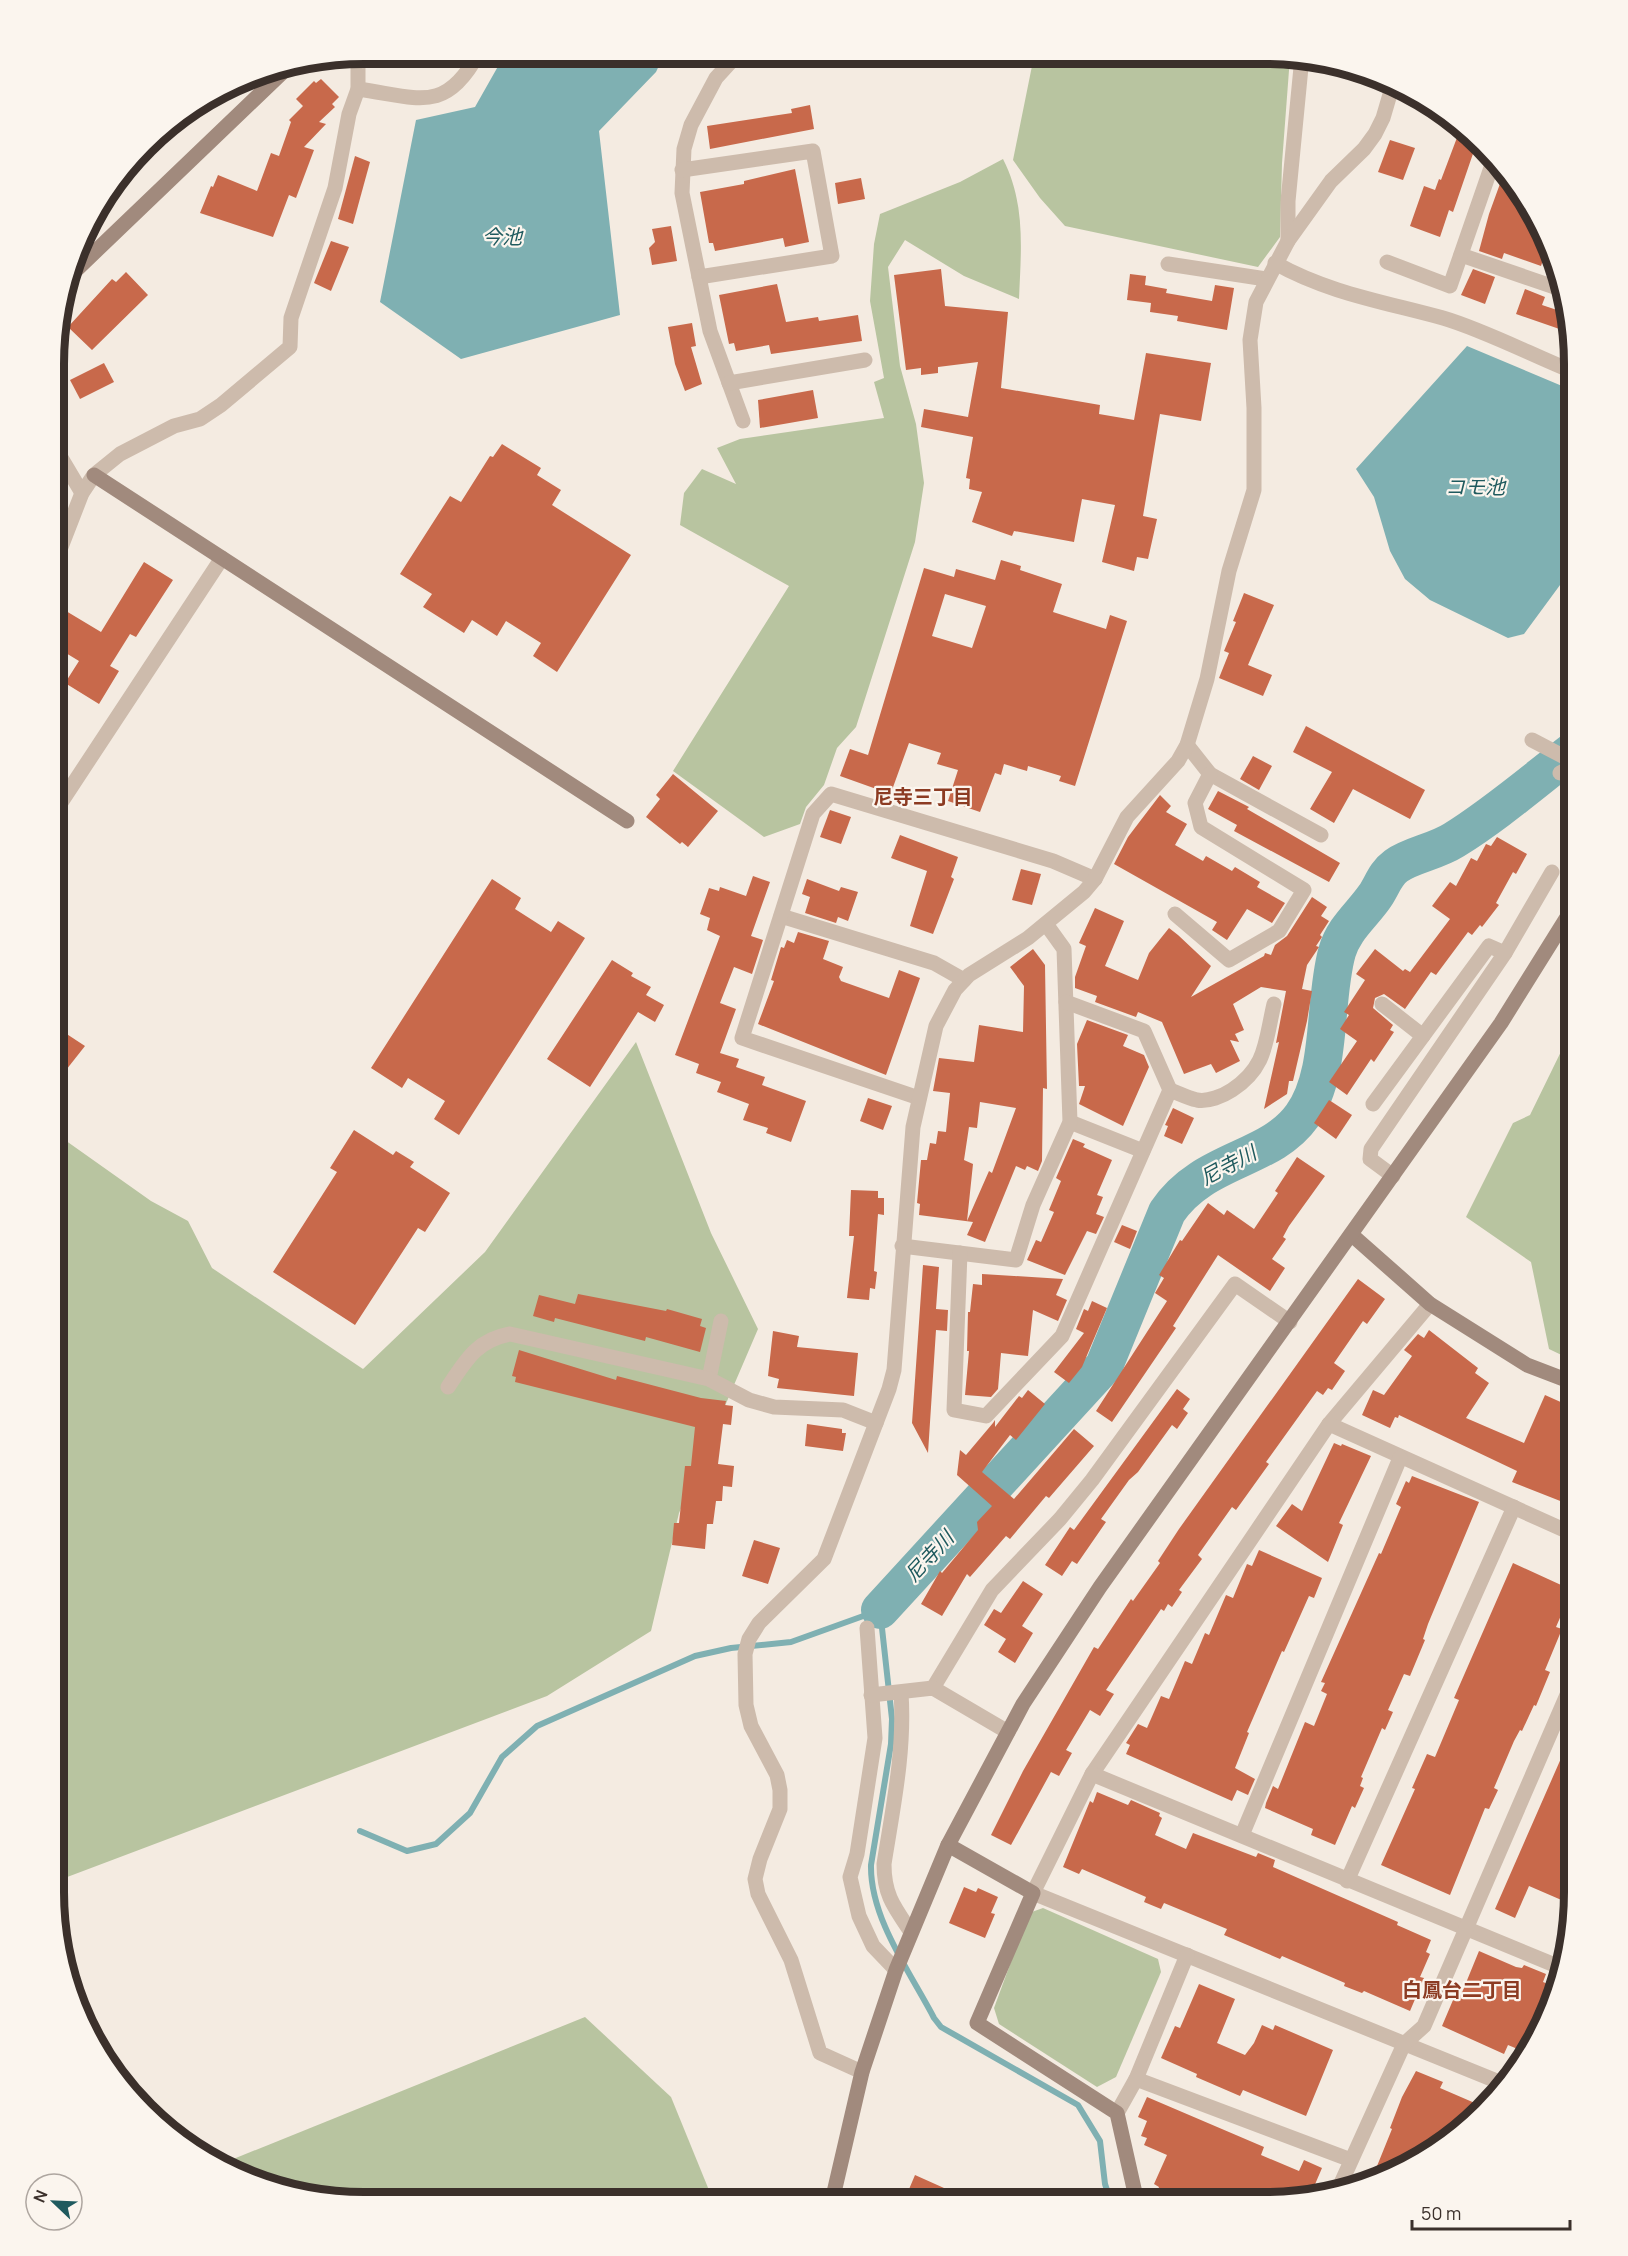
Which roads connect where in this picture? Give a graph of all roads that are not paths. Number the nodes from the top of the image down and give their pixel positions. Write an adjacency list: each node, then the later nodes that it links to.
1 (358, 64): 6 (street)
2 (472, 64): 6 (street)
3 (729, 64): 9 (street)
4 (1301, 67): 10 (street)
5 (277, 78): 15 (street)
6 (358, 89): 24 (street)
7 (1390, 93): 10 (street)
8 (1491, 169): 11 (street)
9 (682, 170): 16 (street); 16 (street)
10 (1288, 241): 13 (street)
11 (1461, 255): 12 (street); 18 (street)
12 (1387, 262)
13 (1275, 263): 17 (street); 20 (street)
14 (1168, 264): 17 (street)
15 (81, 265)
16 (699, 277): 21 (street)
17 (1266, 279): 29 (street)
18 (1552, 285)
19 (865, 360): 21 (street)
20 (1564, 368)
21 (729, 383): 22 (street)
22 (742, 421)
23 (64, 463): 25 (street)
24 (94, 475): 25 (street); 27 (street)
25 (82, 493): 26 (street)
26 (64, 539)
27 (222, 558): 32 (street); 33 (street)
28 (1532, 740): 30 (street)
29 (1187, 745): 31 (street); 36 (street)
30 (1564, 761)
31 (1209, 774): 34 (street); 37 (street)
32 (64, 798)
33 (627, 821)
34 (1321, 835)
35 (1552, 872): 41 (street)
36 (1095, 879): 38 (street); 40 (street)
37 (1175, 914)
38 (781, 916): 42 (street); 48 (street)
39 (1564, 922): 52 (street)
40 (1046, 924): 42 (street); 43 (street)
41 (1505, 953): 46 (street); 52 (street)
42 (964, 980): 48 (street)
43 (1066, 1002): 47 (street); 50 (street)
44 (1274, 1004): 47 (street)
45 (1382, 1004): 46 (street)
46 (1423, 1036): 49 (street)
47 (1170, 1090): 51 (street)
48 (919, 1098): 54 (street)
49 (1373, 1104)
50 (1070, 1122): 51 (street); 55 (street)
51 (1143, 1151): 55 (street)
52 (1393, 1176): 53 (street)
53 (1352, 1235): 56 (street); 58 (street)
54 (902, 1246): 55 (street); 62 (street)
55 (960, 1253)
56 (1430, 1304): 60 (street); 63 (street)
57 (721, 1321): 59 (street)
58 (1290, 1322): 68 (street); 72 (street)
59 (709, 1379): 61 (street); 62 (street)
60 (1564, 1379)
61 (448, 1387)
62 (876, 1423): 84 (street)
63 (1329, 1424): 64 (street); 73 (street)
64 (1400, 1458): 65 (street); 74 (street)
65 (1514, 1507): 66 (street); 76 (street)
66 (1564, 1530)
67 (867, 1628): 70 (street)
68 (933, 1688): 69 (street); 72 (street)
69 (901, 1693): 70 (street); 79 (street)
70 (871, 1695): 82 (street)
71 (1564, 1702): 78 (street)
72 (1008, 1732): 75 (street)
73 (1092, 1774): 74 (street); 77 (street)
74 (1242, 1835): 76 (street)
75 (948, 1845): 77 (street); 79 (street)
76 (1347, 1881): 78 (street)
77 (1034, 1893): 80 (street); 87 (street)
78 (1465, 1930): 81 (street); 83 (street)
79 (911, 1932): 82 (street)
80 (1187, 1955): 83 (street); 85 (street)
81 (1554, 1965)
82 (896, 1970): 84 (street)
83 (1404, 2044): 86 (street); 88 (street)
84 (862, 2072): 90 (street)
85 (1136, 2079): 87 (street); 88 (street)
86 (1496, 2081)
87 (1117, 2113): 91 (street)
88 (1351, 2160): 89 (street)
89 (1342, 2181)
90 (834, 2192)
91 (1135, 2192)

